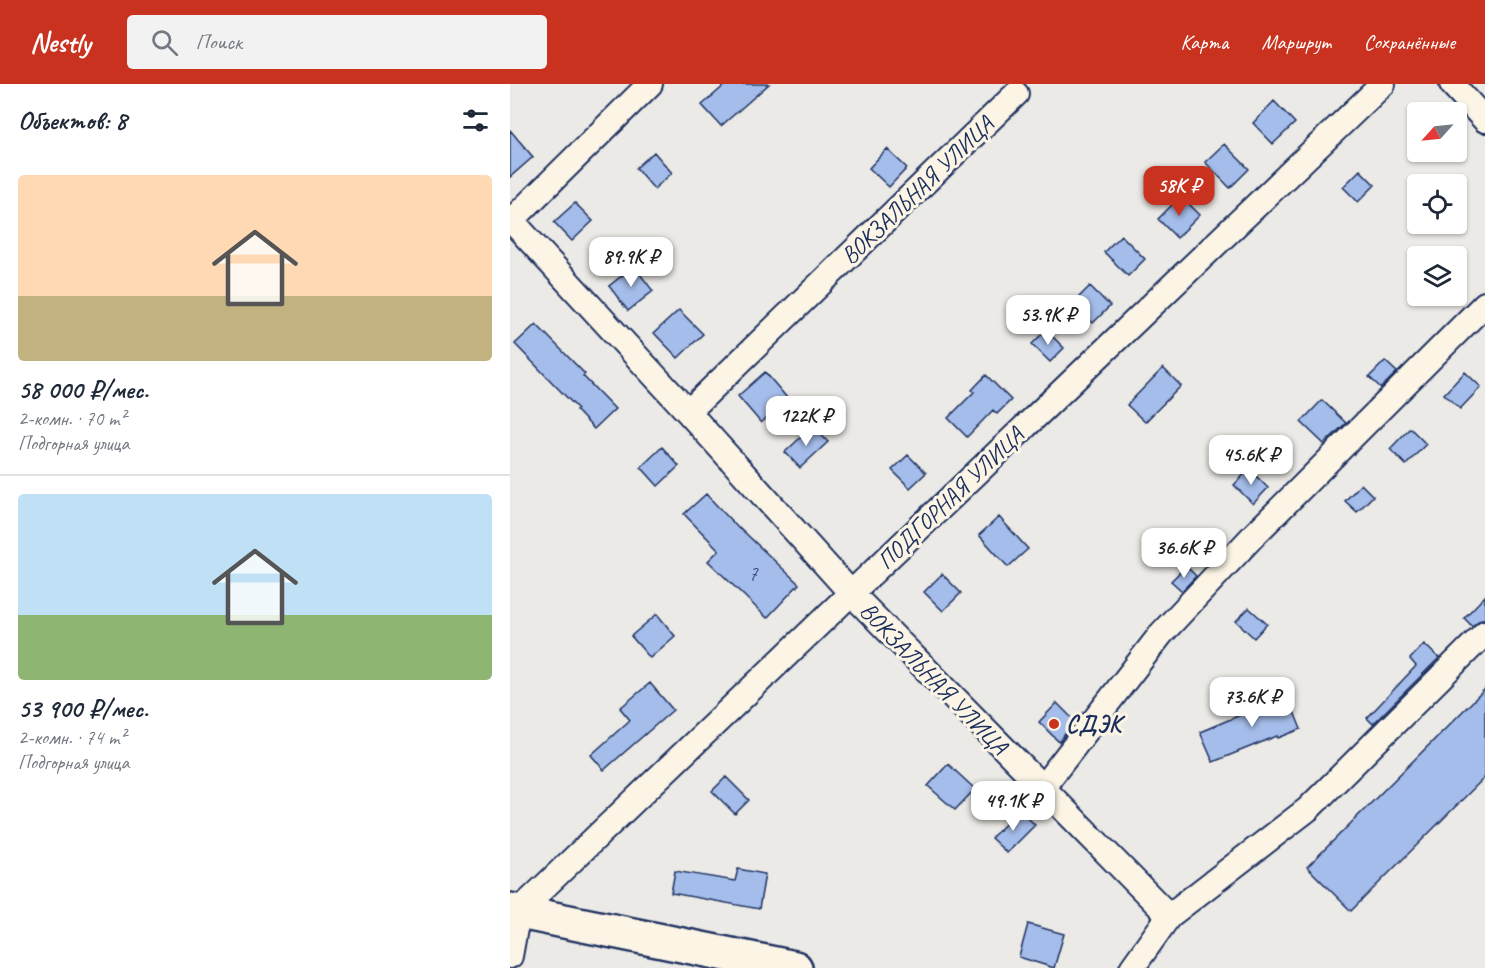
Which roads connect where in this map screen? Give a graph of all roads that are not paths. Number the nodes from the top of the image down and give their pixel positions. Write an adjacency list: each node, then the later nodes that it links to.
1 (650, 84): 6 (street)
2 (1383, 84): 9 (street, ПОДГОРНАЯ УЛИЦА)
3 (1452, 84): 5 (street)
4 (1016, 94): 8 (street, ВОКЗАЛЬНАЯ УЛИЦА)
5 (1485, 120)
6 (511, 220): 8 (street, ВОКЗАЛЬНАЯ УЛИЦА)
7 (1485, 304): 11 (street)
8 (688, 412): 9 (street, ВОКЗАЛЬНАЯ УЛИЦА)
9 (851, 592): 11 (street, ВОКЗАЛЬНАЯ УЛИЦА); 12 (street, ПОДГОРНАЯ УЛИЦА)
10 (1485, 633): 13 (street)
11 (1042, 788): 13 (street, ВОКЗАЛЬНАЯ УЛИЦА)
12 (514, 911): 14 (street); 15 (main road)
13 (1169, 916): 16 (street)
14 (510, 956)
15 (795, 968)
16 (1132, 968)

